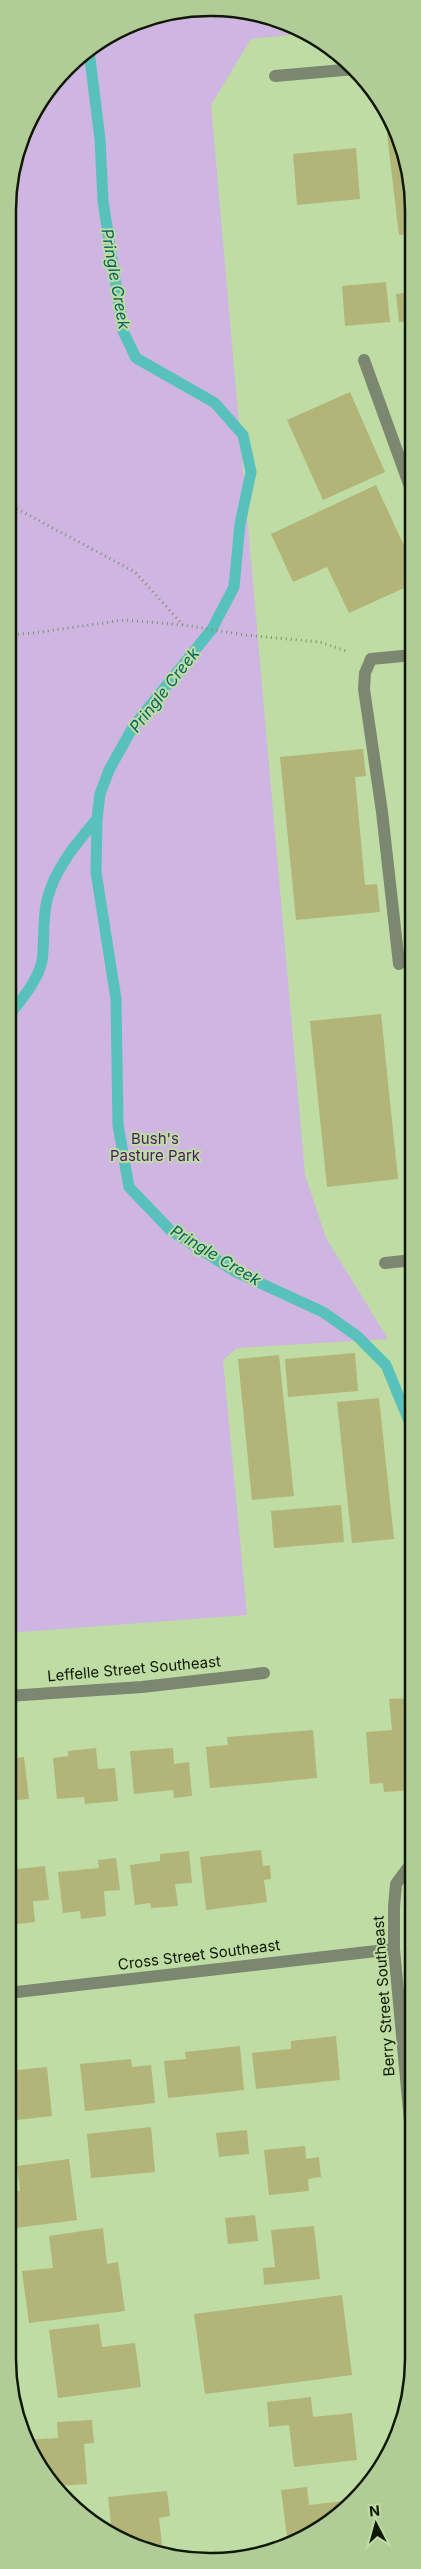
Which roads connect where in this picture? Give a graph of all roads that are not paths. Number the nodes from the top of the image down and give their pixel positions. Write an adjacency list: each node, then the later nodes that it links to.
1 (344, 69): 2 (street)
2 (275, 76)
3 (364, 360): 4 (street)
4 (405, 473)
5 (405, 656): 6 (street)
6 (405, 946)
7 (405, 1261): 8 (street)
8 (385, 1263)
9 (264, 1673): 10 (street, Leffelle Street Southeast)
10 (16, 1695)
11 (405, 1874): 12 (street, Berry Street Southeast)
12 (394, 1949): 13 (street, Cross Street Southeast); 14 (street, Berry Street Southeast)
13 (16, 1992)
14 (405, 2068)

